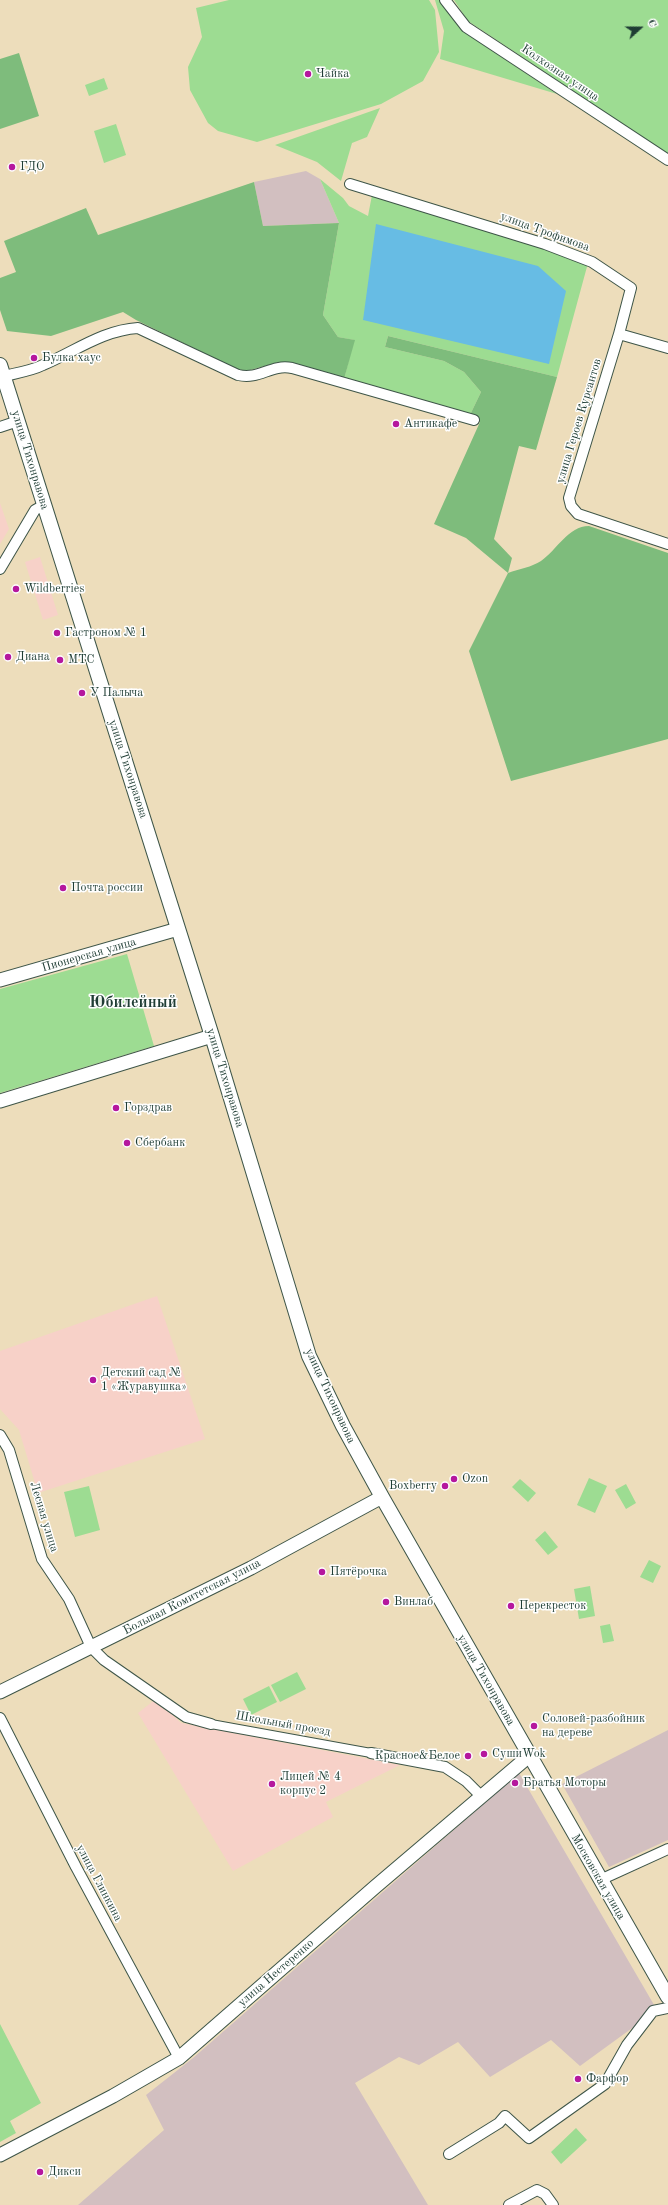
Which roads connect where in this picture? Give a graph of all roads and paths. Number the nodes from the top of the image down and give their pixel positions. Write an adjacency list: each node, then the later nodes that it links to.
1 (445, 0): 2 (street, Колхозная улица)
2 (668, 160)
3 (350, 184): 4 (street, улица Трофимова)
4 (619, 334): 5 (street); 11 (street, улица Героев Курсантов)
5 (668, 348)
6 (2, 371): 7 (street); 8 (main road, улица Тихонравова)
7 (474, 420)
8 (18, 421): 9 (street); 10 (main road, улица Тихонравова)
9 (0, 427)
10 (44, 505): 12 (street); 13 (main road, улица Тихонравова)
11 (668, 544)
12 (0, 569)
13 (178, 929): 14 (street, Пионерская улица); 15 (main road, улица Тихонравова)
14 (0, 980)
15 (212, 1036): 16 (street); 18 (main road, улица Тихонравова)
16 (0, 1101)
17 (0, 1435): 19 (street, Лесная улица)
18 (382, 1497): 19 (street, Большая Комитетская улица); 24 (main road, улица Тихонравова)
19 (91, 1647): 20 (street, Большая Комитетская улица); 22 (street, Школьный проезд)
20 (0, 1692)
21 (0, 1718): 30 (street, улица Глинкина)
22 (211, 1724): 23 (street, Школьный проезд)
23 (371, 1753): 25 (street, Школьный проезд)
24 (529, 1756): 25 (street, улица Нестеренко); 27 (main road, Московская улица)
25 (481, 1796): 30 (street, улица Нестеренко)
26 (668, 1849): 27 (street)
27 (600, 1880): 28 (main road, Московская улица)
28 (668, 1997)
29 (668, 2008): 31 (street)
30 (179, 2058): 32 (street, улица Нестеренко)
31 (449, 2154)
32 (0, 2155)
33 (509, 2205): 34 (street)
34 (553, 2205)

